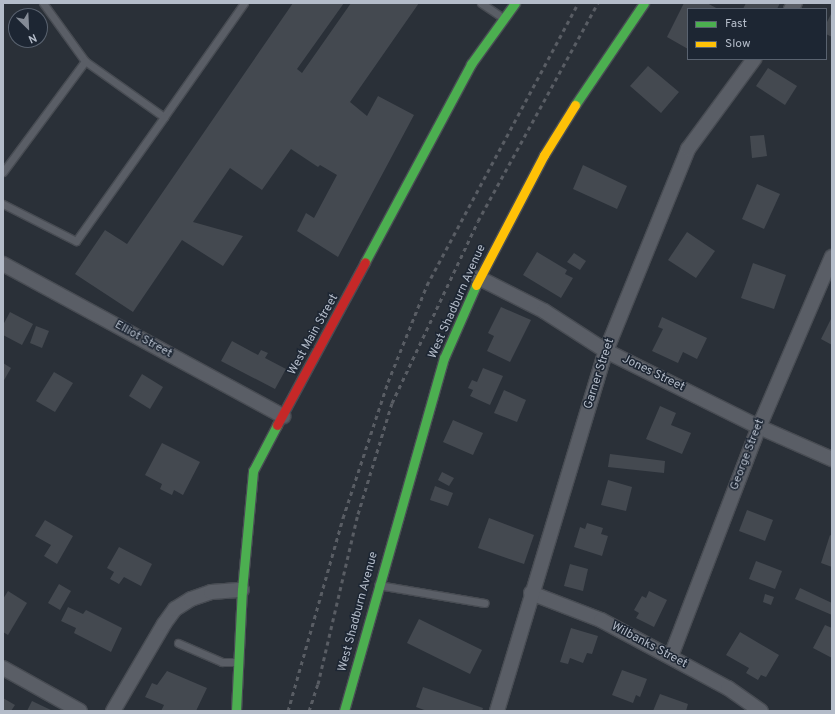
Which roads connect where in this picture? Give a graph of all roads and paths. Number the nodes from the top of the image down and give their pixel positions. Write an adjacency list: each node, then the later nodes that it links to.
1 (43, 3): 8 (lane)
2 (244, 3): 9 (lane)
3 (481, 3): 6 (lane)
4 (515, 3): 6 (street, West Main Street)
5 (644, 3): 14 (street, West Shadburn Avenue)
6 (503, 18): 16 (street, West Main Street)
7 (753, 60): 15 (street, Garner Street)
8 (84, 61): 9 (lane); 10 (lane)
9 (164, 117): 11 (lane)
10 (3, 172)
11 (3, 204)
12 (832, 257): 17 (street, George Street)
13 (3, 264): 16 (street, Elliot Street)
14 (479, 278): 15 (street, Jones Street); 19 (street, West Shadburn Avenue)
15 (606, 351): 17 (street, Jones Street); 21 (street, Garner Street)
16 (283, 416): 20 (street, West Main Street)
17 (759, 427): 18 (street, Jones Street); 24 (street, George Street)
18 (832, 459)
19 (378, 585): 22 (lane); 30 (street, West Shadburn Avenue)
20 (242, 590): 25 (street, West Main Street); 28 (street)
21 (531, 593): 24 (street, Wilbanks Street); 31 (street, Garner Street)
22 (484, 603)
23 (178, 643): 25 (lane)
24 (671, 656): 32 (street, Wilbanks Street)
25 (239, 662): 29 (street, West Main Street)
26 (3, 668): 27 (street)
27 (80, 711)
28 (113, 711)
29 (236, 711)
30 (344, 711)
31 (497, 711)
32 (761, 711)

